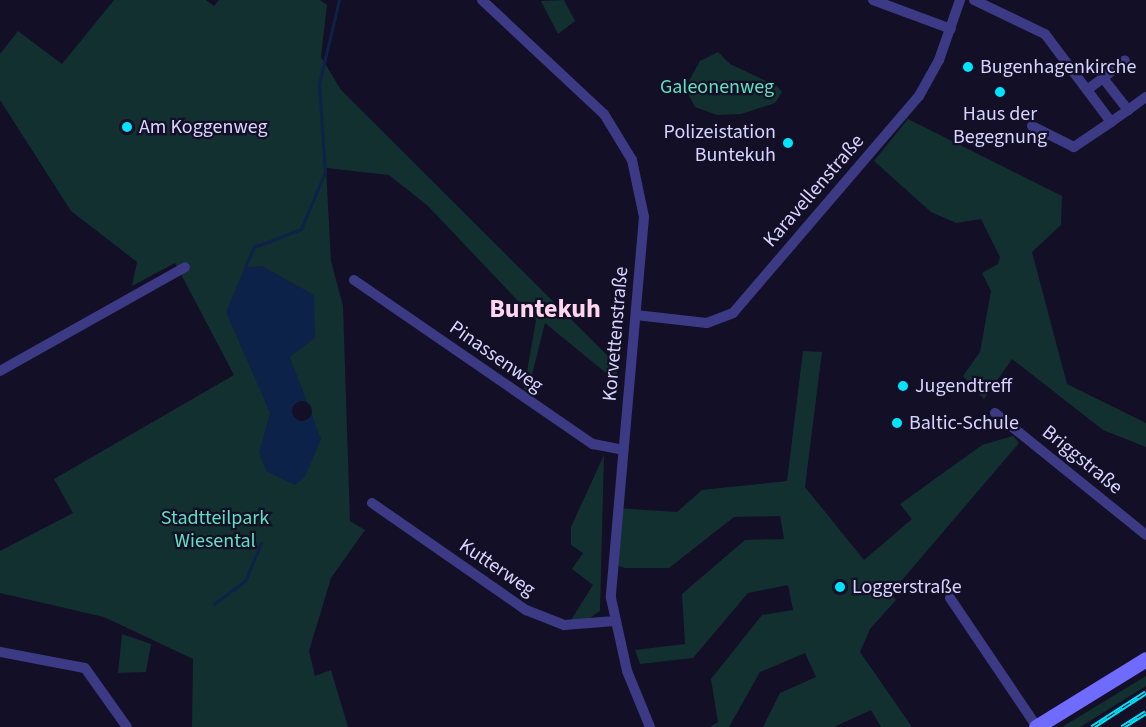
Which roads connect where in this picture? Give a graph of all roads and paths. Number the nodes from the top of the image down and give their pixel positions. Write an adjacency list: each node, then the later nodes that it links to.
1 (482, 0): 15 (street, Korvettenstraße)
2 (873, 0): 5 (street)
3 (960, 0): 5 (street, Karavellenstraße)
4 (974, 0): 8 (street)
5 (951, 29): 15 (street, Karavellenstraße)
6 (1125, 60): 7 (street)
7 (1103, 78): 8 (street); 10 (street)
8 (1087, 90): 11 (street)
9 (1146, 97): 10 (street)
10 (1128, 110): 11 (street)
11 (1111, 122): 12 (street)
12 (1032, 126)
13 (185, 267): 16 (street)
14 (354, 280): 18 (street, Pinassenweg)
15 (636, 315): 18 (street, Korvettenstraße)
16 (0, 371)
17 (995, 413): 20 (street, Briggstraße)
18 (623, 450): 22 (street, Korvettenstraße)
19 (372, 503): 22 (street, Kutterweg)
20 (1146, 535)
21 (950, 597): 27 (street)
22 (615, 621): 26 (street, Korvettenstraße)
23 (0, 652): 25 (street)
24 (1146, 659): 27 (street)
25 (127, 727)
26 (650, 727)
27 (1036, 727)

